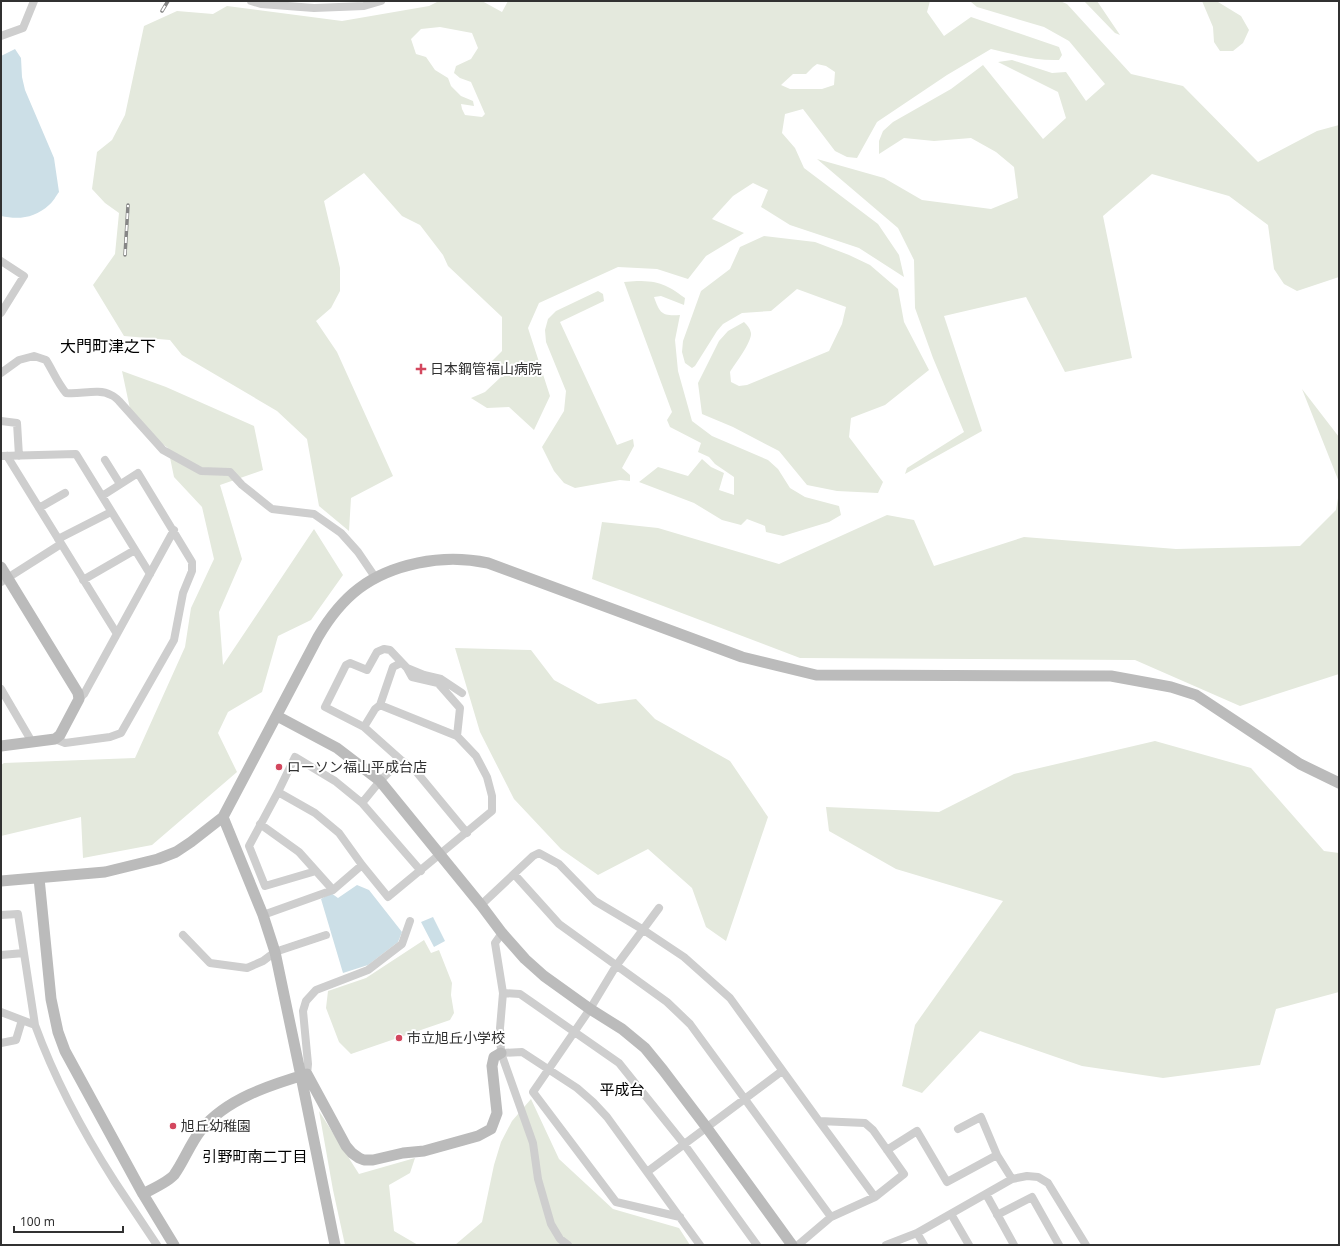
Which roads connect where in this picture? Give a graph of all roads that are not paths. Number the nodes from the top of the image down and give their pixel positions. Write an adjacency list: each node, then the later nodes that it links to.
1 (34, 1): 4 (street)
2 (251, 1): 3 (street)
3 (379, 1)
4 (1, 36)
5 (1, 261): 6 (street)
6 (1, 313)
7 (1, 373): 22 (street)
8 (1, 421): 10 (street)
9 (4, 456): 10 (street); 15 (street)
10 (19, 456): 14 (street)
11 (105, 460): 12 (street)
12 (120, 484): 14 (street); 17 (street)
13 (65, 493): 15 (street)
14 (102, 496): 16 (street)
15 (38, 508): 18 (street)
16 (111, 512): 18 (street); 19 (street)
17 (174, 530): 21 (street); 34 (street)
18 (59, 542): 23 (street); 24 (street)
19 (135, 550): 21 (street); 24 (street)
20 (1, 567): 23 (street)
21 (150, 574): 25 (street)
22 (375, 577): 31 (street); 39 (street)
23 (5, 580): 29 (street)
24 (83, 580): 25 (street)
25 (117, 634): 29 (street)
26 (404, 665): 28 (street); 30 (street); 32 (street); 33 (street)
27 (1, 689): 35 (street)
28 (462, 693)
29 (79, 699): 34 (street)
30 (380, 705): 32 (street); 33 (street)
31 (277, 716): 38 (street); 42 (street)
32 (364, 726): 37 (street)
33 (457, 736): 44 (street)
34 (55, 739): 35 (street)
35 (32, 742): 36 (street)
36 (1, 746)
37 (401, 760): 38 (street); 44 (street)
38 (380, 782): 41 (street); 45 (street)
39 (1339, 783)
40 (278, 792): 41 (street); 43 (street); 46 (street)
41 (362, 803): 48 (street)
42 (223, 817): 50 (street); 56 (street)
43 (260, 824): 47 (street); 47 (street)
44 (467, 833): 45 (street)
45 (440, 855): 48 (street); 53 (street)
46 (362, 866): 48 (street); 52 (street)
47 (316, 871): 52 (street)
48 (421, 871)
49 (514, 874): 53 (street); 58 (street); 65 (street)
50 (39, 878): 51 (street); 86 (street)
51 (1, 881)
52 (333, 890): 56 (street)
53 (481, 905): 59 (street)
54 (659, 908): 58 (street)
55 (1, 915): 63 (street)
56 (263, 915): 62 (street)
57 (410, 921): 76 (street)
58 (642, 929): 65 (street); 75 (street)
59 (502, 933): 66 (street); 67 (street)
60 (183, 935): 62 (street)
61 (326, 935): 62 (street)
62 (275, 952): 76 (street)
63 (24, 953): 64 (street); 70 (street)
64 (1, 955)
65 (616, 966): 67 (street); 77 (street)
66 (502, 992): 71 (street); 73 (street)
67 (590, 1009): 71 (street); 79 (street)
68 (1, 1012): 69 (street)
69 (22, 1020): 70 (street); 72 (street)
70 (35, 1025): 94 (street)
71 (574, 1032): 74 (street); 81 (street)
72 (1, 1043)
73 (501, 1054): 74 (street); 76 (street); 97 (street)
74 (549, 1070): 84 (street); 91 (street)
75 (782, 1071): 77 (street); 78 (street)
76 (304, 1075): 86 (street); 96 (street)
77 (744, 1099): 79 (street); 92 (street)
78 (819, 1121): 82 (street); 88 (street)
79 (707, 1128): 81 (street); 100 (street)
80 (958, 1129): 83 (street)
81 (684, 1144): 84 (street); 99 (street)
82 (887, 1150): 83 (street); 88 (street)
83 (997, 1155): 85 (street)
84 (647, 1172): 91 (street)
85 (1012, 1178): 87 (street); 107 (street)
86 (143, 1194): 95 (street)
87 (986, 1194): 89 (street); 90 (street)
88 (875, 1197): 92 (street)
89 (951, 1214): 93 (street); 104 (street)
90 (997, 1215): 105 (street); 106 (street)
91 (680, 1217): 98 (street)
92 (831, 1217): 101 (street)
93 (917, 1233): 102 (street); 103 (street)
94 (157, 1245)
95 (174, 1245)
96 (334, 1245)
97 (568, 1245)
98 (700, 1245)
99 (757, 1245)
100 (792, 1245)
101 (798, 1245)
102 (886, 1245)
103 (924, 1245)
104 (969, 1245)
105 (1014, 1245)
106 (1059, 1245)
107 (1086, 1245)

